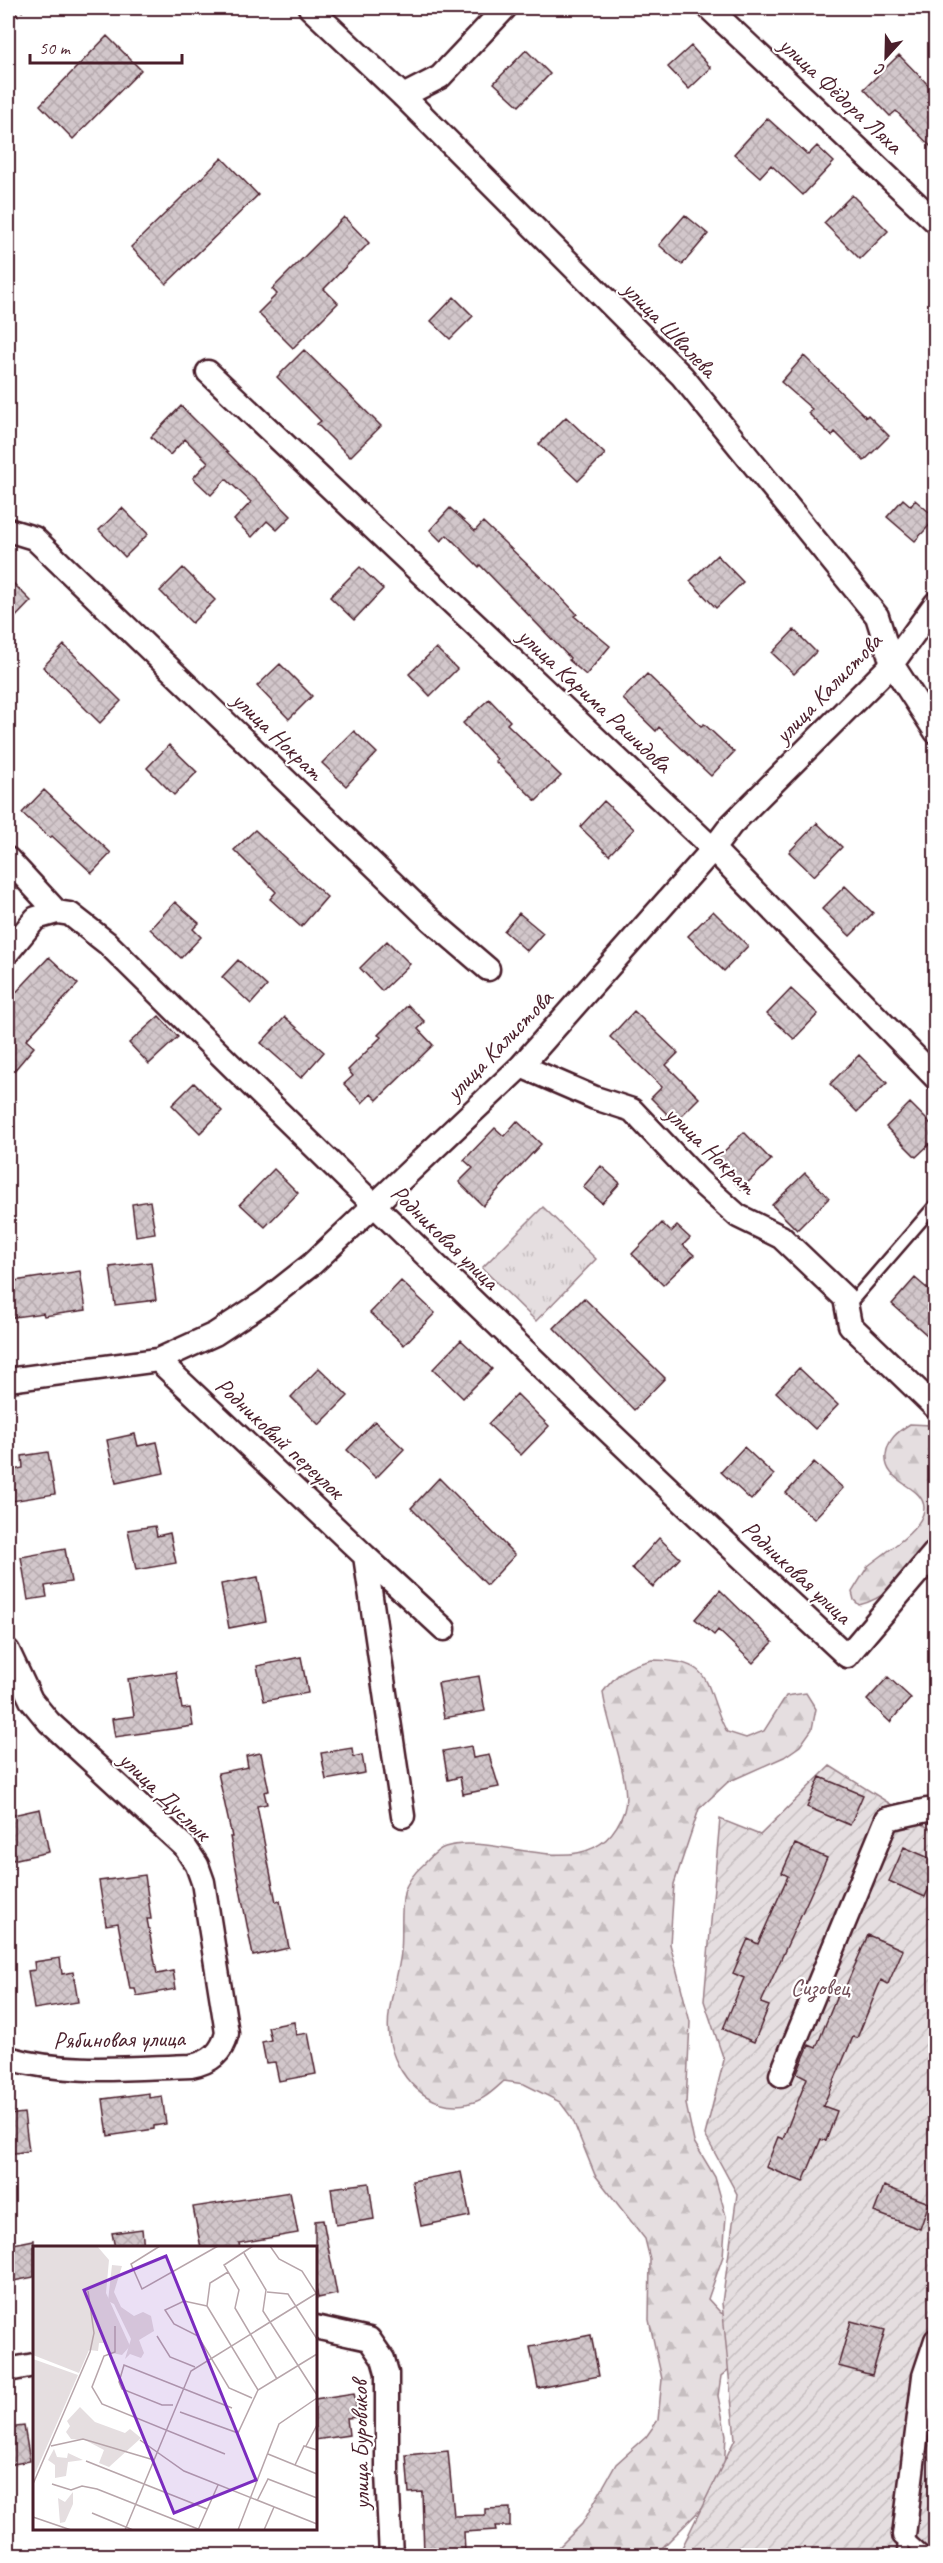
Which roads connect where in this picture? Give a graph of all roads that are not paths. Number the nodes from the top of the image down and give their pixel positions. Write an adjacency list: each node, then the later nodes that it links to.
1 (310, 8): 4 (street, улица Швалева)
2 (505, 8): 4 (street)
3 (709, 8): 5 (street, улица Фёдора Ляха)
4 (403, 96): 9 (street, улица Швалева)
5 (936, 222)
6 (208, 372): 11 (street, улица Карима Рашидова)
7 (8, 530): 15 (street, улица Нократ)
8 (936, 603): 9 (street, улица Калистова)
9 (892, 664): 10 (street, улица Швалева); 11 (street, улица Калистова)
10 (936, 732)
11 (713, 849): 16 (street, улица Калистова); 17 (street, улица Карима Рашидова)
12 (8, 859): 13 (street, Родниковая улица)
13 (57, 912): 14 (street); 19 (street, Родниковая улица)
14 (8, 952)
15 (488, 969)
16 (521, 1066): 19 (street, улица Калистова); 20 (street, улица Нократ)
17 (936, 1078)
18 (936, 1204): 20 (lane)
19 (373, 1206): 21 (street, улица Калистова); 24 (street, Родниковая улица)
20 (847, 1307): 23 (street, улица Нократ)
21 (158, 1360): 22 (street, улица Калистова); 25 (street, Родниковый переулок)
22 (8, 1380)
23 (936, 1408)
24 (936, 1551)
25 (365, 1556): 26 (street, Родниковый переулок); 29 (street)
26 (444, 1629)
27 (8, 1651): 30 (street, улица Дуслык)
28 (936, 1811): 32 (street)
29 (403, 1816)
30 (224, 2043): 31 (street, Рябиновая улица)
31 (8, 2058)
32 (782, 2075)
33 (316, 2327): 38 (street, улица Буровиков)
34 (936, 2340): 37 (street)
35 (33, 2365): 36 (street)
36 (8, 2370)
37 (904, 2545): 39 (lane)
38 (391, 2556)
39 (927, 2556)

